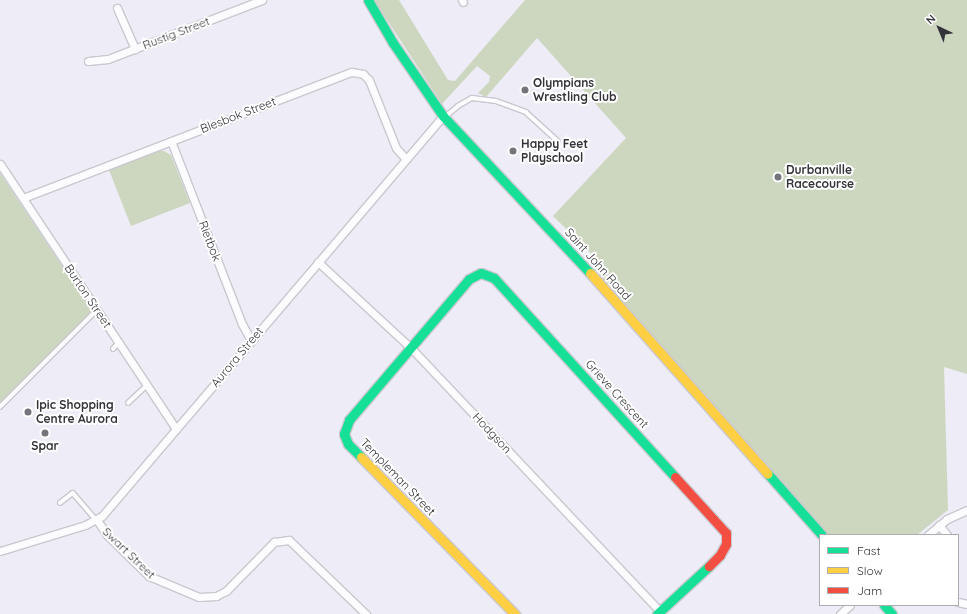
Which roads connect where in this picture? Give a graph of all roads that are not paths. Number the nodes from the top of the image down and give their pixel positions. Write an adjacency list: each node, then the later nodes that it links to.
1 (262, 0): 4 (street, Rustig Street)
2 (368, 0): 6 (street, Saint John Road)
3 (117, 8): 4 (street)
4 (135, 48): 5 (street, Rustig Street)
5 (88, 61)
6 (444, 116): 8 (lane); 9 (street, Aurora Street); 26 (street, Saint John Road)
7 (171, 141): 9 (street, Blesbok Street); 11 (street, Blesbok Street); 14 (street, Rietbok)
8 (558, 141)
9 (406, 159): 12 (street, Aurora Street)
10 (0, 164): 11 (street, Burton Street)
11 (23, 198): 13 (street, Burton Street)
12 (318, 262): 14 (street, Aurora Street); 16 (street, Hodgson)
13 (97, 310): 15 (street, Burton Street); 20 (lane)
14 (251, 340): 21 (street, Aurora Street)
15 (119, 342): 17 (lane); 18 (street, Burton Street)
16 (411, 348): 32 (street, Hodgson); 32 (street, Grieve Crescent); 34 (street, Templeman Street)
17 (113, 349)
18 (147, 385): 19 (lane); 21 (street, Burton Street)
19 (128, 403)
20 (0, 407)
21 (176, 428): 24 (street, Aurora Street)
22 (60, 504): 24 (lane)
23 (967, 510): 25 (street)
24 (97, 520): 29 (street); 33 (street, Swart Street)
25 (939, 525): 27 (street); 28 (street)
26 (821, 534)
27 (929, 534)
28 (946, 534)
29 (0, 551)
30 (849, 606): 35 (street)
31 (885, 606): 36 (street)
32 (658, 612)
33 (366, 614)
34 (514, 614)
35 (840, 614)
36 (892, 614)

